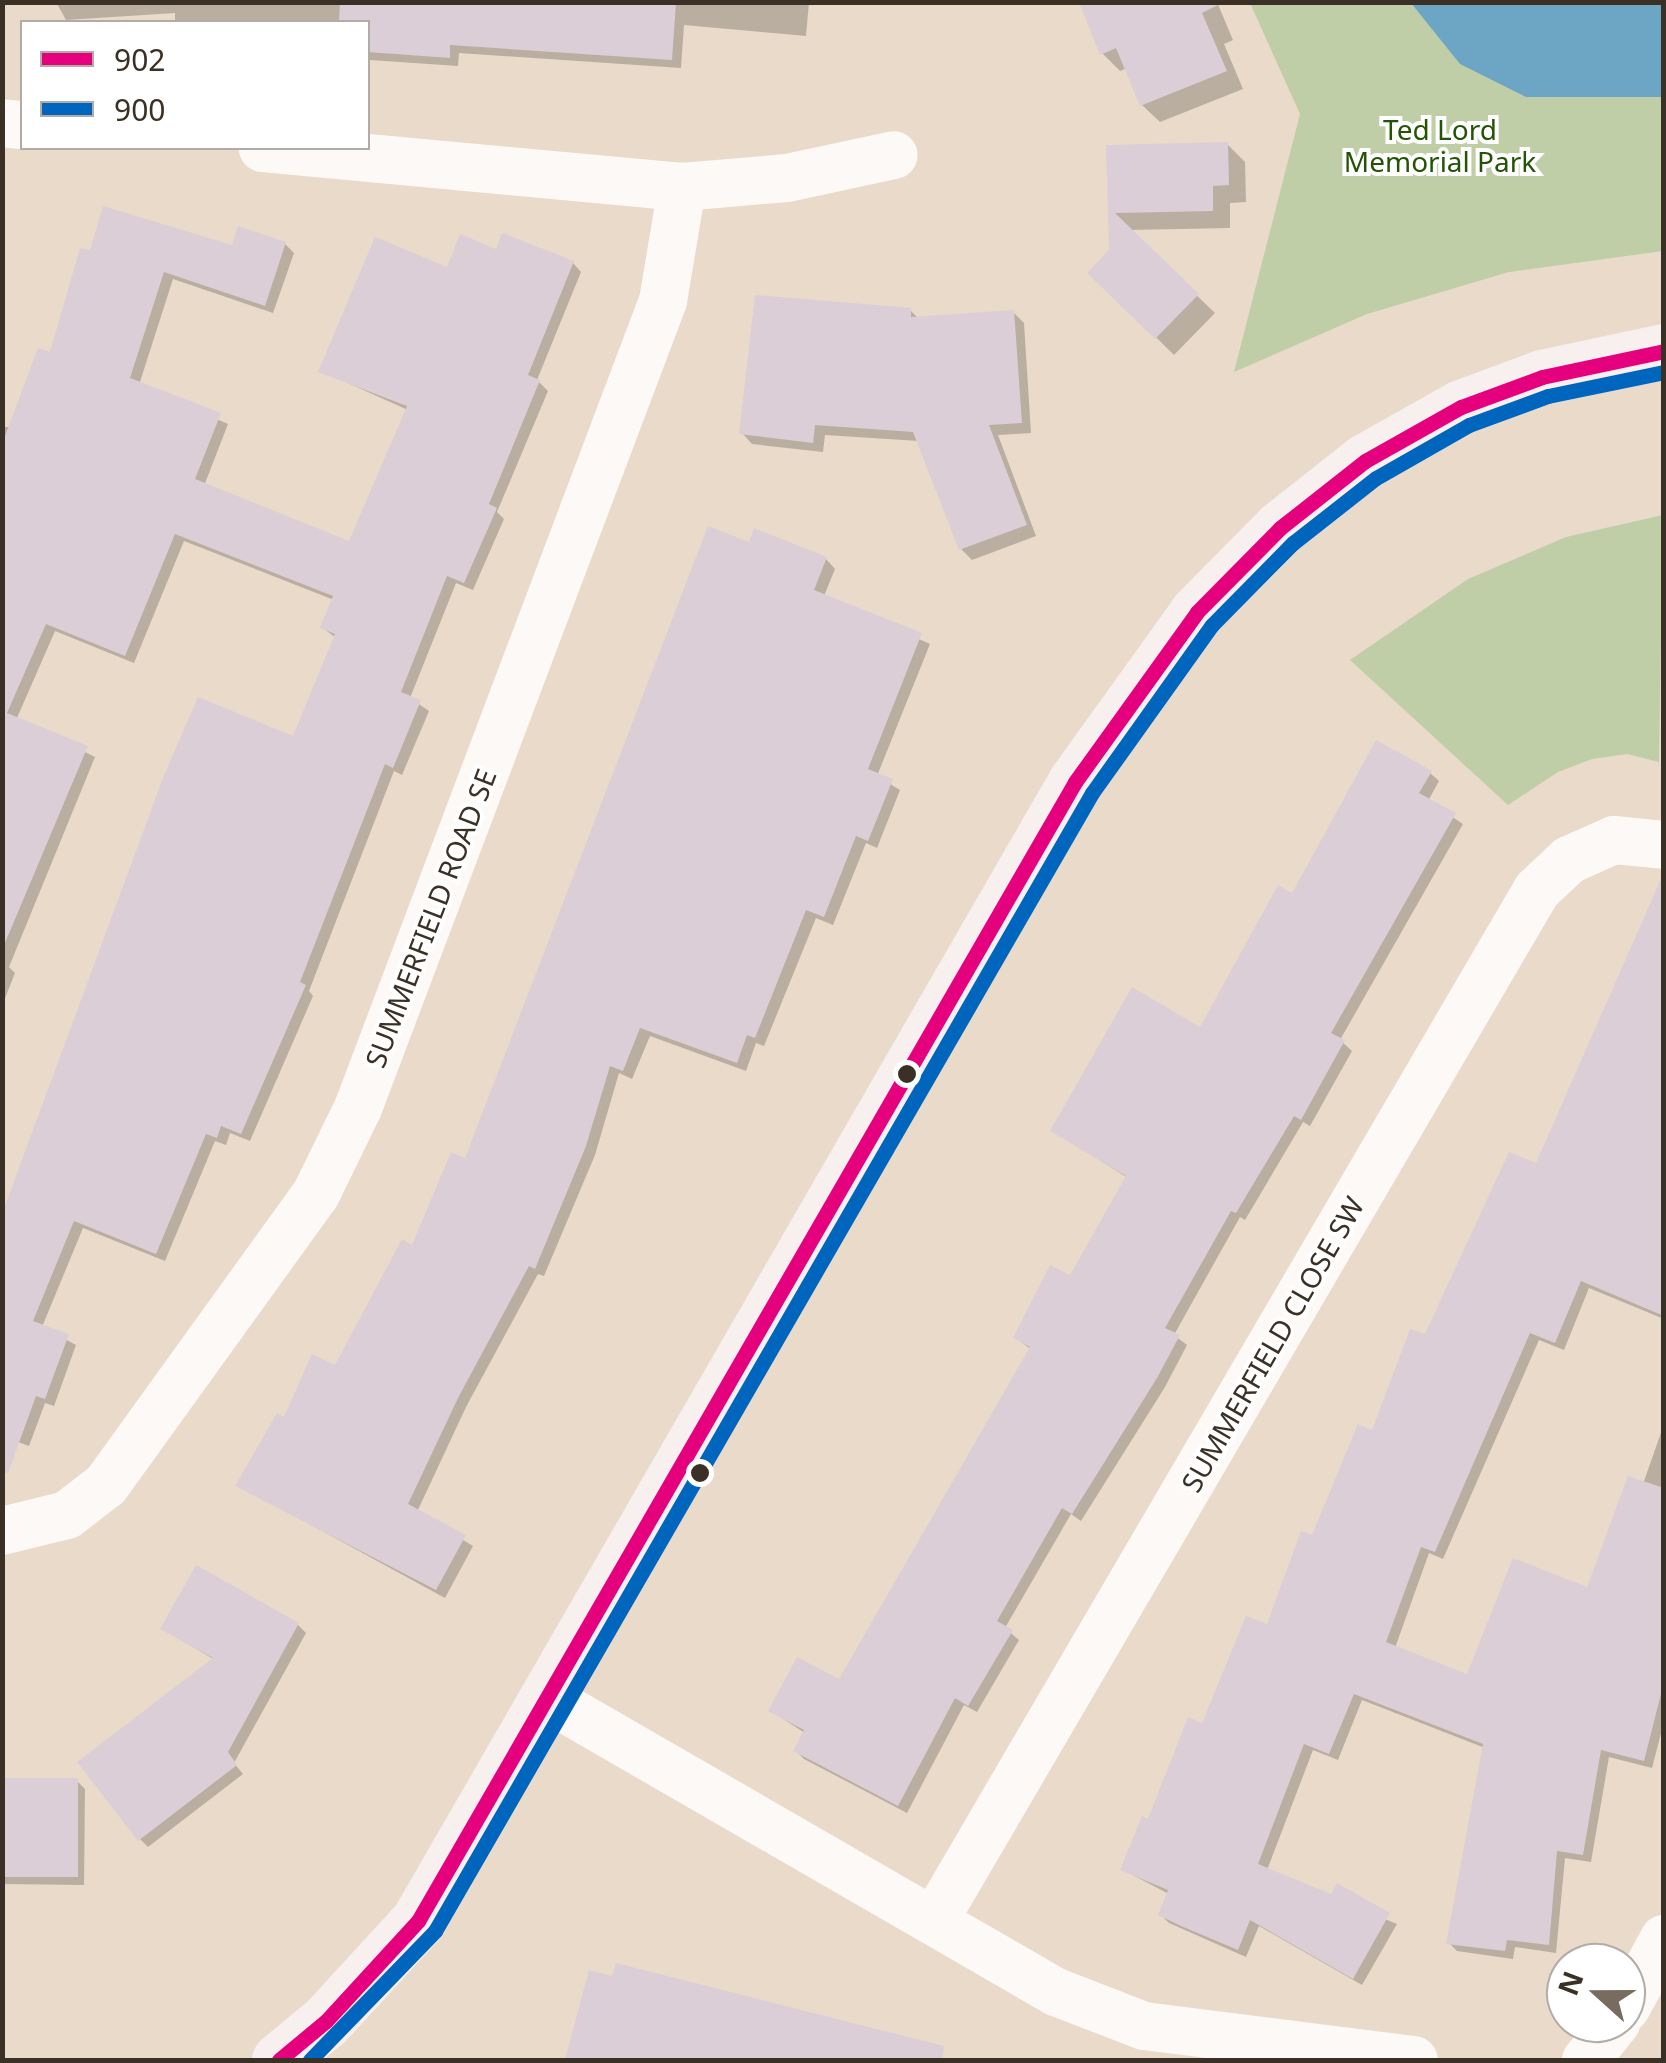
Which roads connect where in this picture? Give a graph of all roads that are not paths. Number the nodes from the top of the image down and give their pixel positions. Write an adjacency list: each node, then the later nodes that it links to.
1 (284, 150): 3 (street)
2 (894, 155): 3 (street)
3 (682, 188): 6 (street, SUMMERFIELD ROAD SE)
4 (1664, 351): 7 (main road)
5 (1664, 845): 8 (street, SUMMERFIELD CLOSE SW)
6 (2, 1531)
7 (550, 1700): 8 (street); 11 (main road)
8 (934, 1921): 12 (street)
9 (1664, 1939): 10 (street)
10 (1646, 1972)
11 (279, 2060)
12 (1414, 2060)

